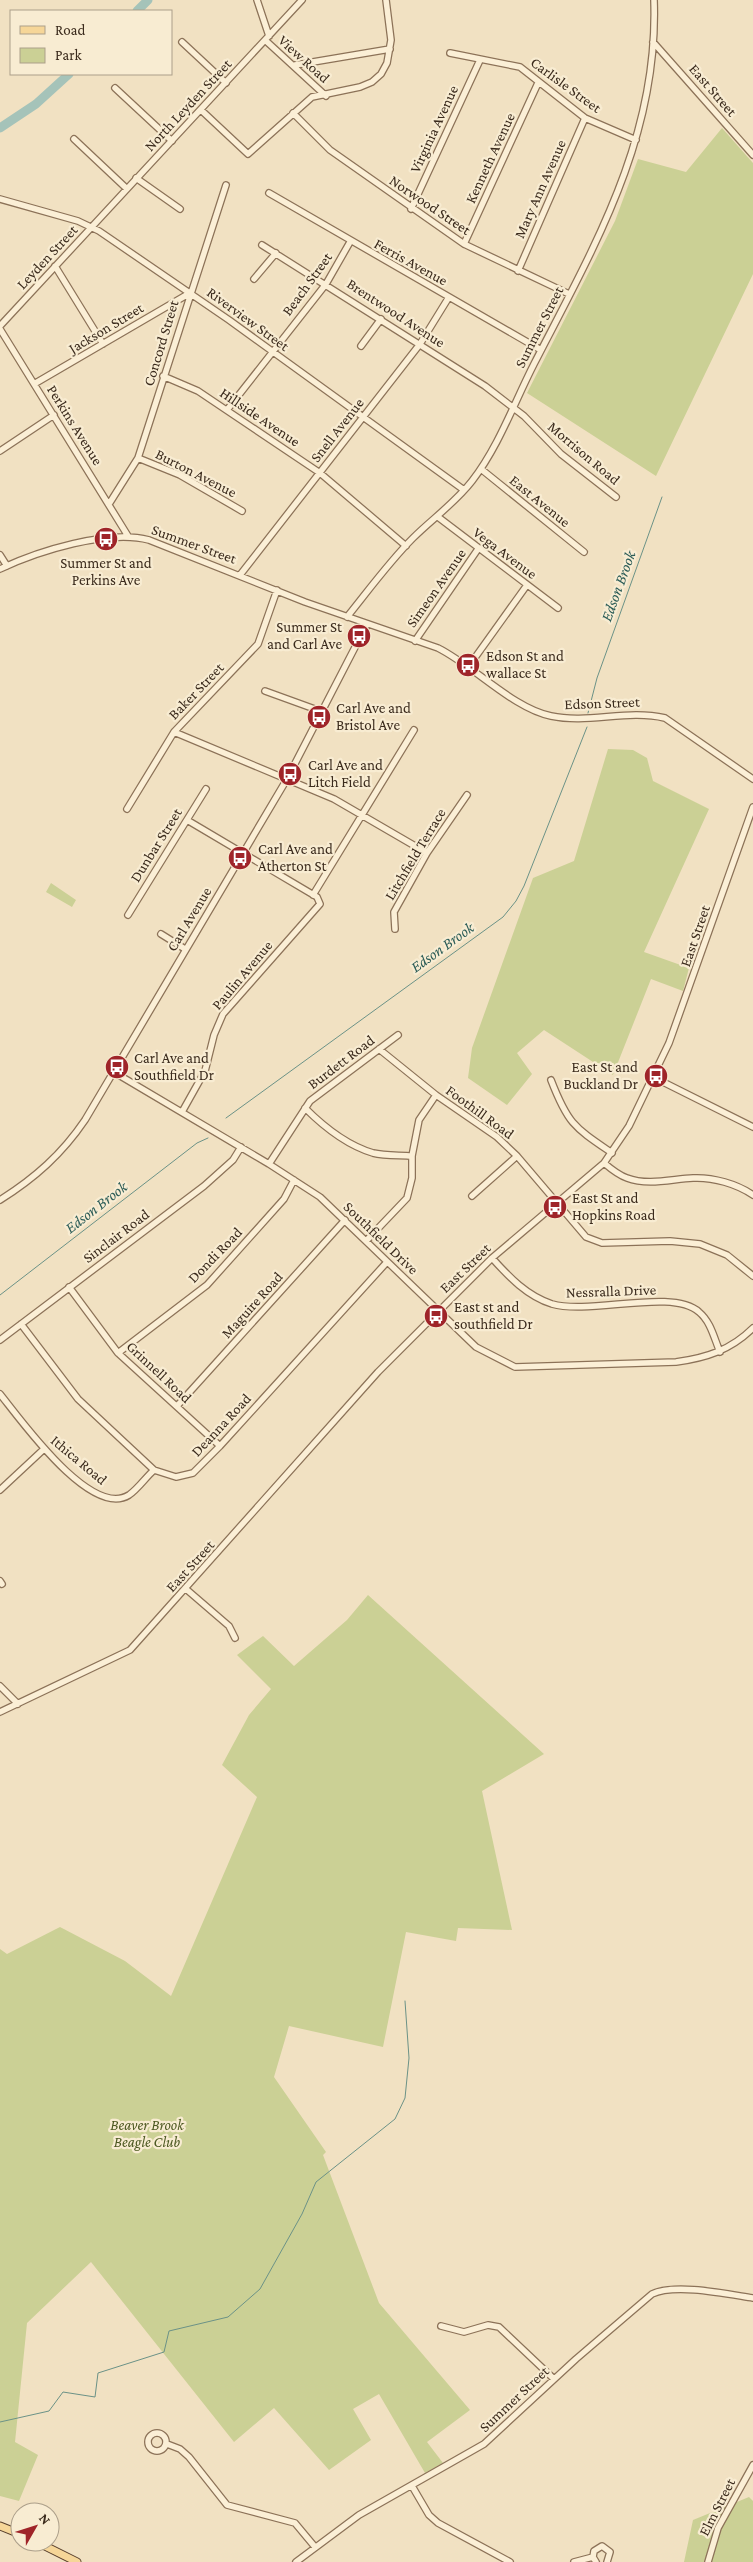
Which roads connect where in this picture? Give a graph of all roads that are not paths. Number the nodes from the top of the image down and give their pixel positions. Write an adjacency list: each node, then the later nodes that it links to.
1 (257, 0): 5 (street)
2 (302, 0): 5 (street, North Leyden Street)
3 (386, 0): 8 (street)
4 (654, 0): 7 (street, Summer Street)
5 (267, 38): 11 (street, View Road); 12 (street, North Leyden Street)
6 (182, 42): 12 (street)
7 (653, 42): 20 (street, Summer Street); 22 (street, East Street)
8 (390, 49): 11 (street); 15 (street)
9 (450, 53): 10 (street, Carlisle Street)
10 (480, 60): 13 (street, Carlisle Street); 28 (street, Virginia Avenue)
11 (295, 65): 15 (street, View Road)
12 (226, 83): 16 (street, North Leyden Street)
13 (538, 83): 18 (street, Carlisle Street); 32 (street, Kenneth Avenue)
14 (115, 88): 21 (street)
15 (326, 96): 17 (street)
16 (201, 110): 17 (street); 21 (street, North Leyden Street)
17 (293, 113): 28 (street, Norwood Street)
18 (585, 118): 20 (street, Carlisle Street); 36 (street, Mary Ann Avenue)
19 (74, 139): 25 (street)
20 (636, 140): 40 (street, Summer Street)
21 (172, 141): 23 (street, North Leyden Street)
22 (753, 155)
23 (136, 178): 25 (street, North Leyden Street); 29 (street)
24 (226, 185): 39 (street, Concord Street)
25 (126, 188): 30 (street, North Leyden Street)
26 (269, 193): 31 (street, Ferris Avenue)
27 (0, 199): 30 (street, Riverview Street)
28 (411, 209): 32 (street, Norwood Street)
29 (180, 210)
30 (91, 227): 35 (street, Leyden Street); 39 (street, Riverview Street)
31 (350, 242): 38 (street, Beach Street); 41 (street, Ferris Avenue)
32 (464, 244): 36 (street, Norwood Street)
33 (262, 245): 34 (street, Brentwood Avenue)
34 (276, 254): 37 (street); 38 (street, Brentwood Avenue)
35 (55, 266): 43 (street, Leyden Street); 44 (street)
36 (518, 271): 40 (street, Norwood Street)
37 (254, 279)
38 (326, 284): 42 (street, Brentwood Avenue); 48 (street, Beach Street)
39 (190, 293): 44 (street, Jackson Street); 48 (street, Riverview Street); 49 (street, Concord Street)
40 (570, 294): 47 (street, Summer Street)
41 (450, 297): 45 (street, Snell Avenue); 47 (street, Ferris Avenue)
42 (381, 319): 45 (street, Brentwood Avenue); 46 (street)
43 (0, 327): 50 (street, Perkins Avenue)
44 (103, 344): 50 (street, Jackson Street)
45 (420, 344): 51 (street, Brentwood Avenue); 54 (street, Snell Avenue)
46 (361, 346)
47 (541, 350): 51 (street, Summer Street)
48 (272, 351): 52 (street, Beach Street); 54 (street, Riverview Street)
49 (163, 376): 52 (street, Hillside Avenue); 56 (street, Concord Street)
50 (34, 384): 53 (street, Perkins Avenue)
51 (513, 407): 57 (street, Summer Street); 60 (street, Morrison Road)
52 (228, 410): 58 (street, Hillside Avenue)
53 (54, 415): 55 (street); 61 (street, Perkins Avenue)
54 (362, 418): 58 (street, Snell Avenue); 59 (street, Riverview Street)
55 (0, 451)
56 (138, 458): 61 (street, Concord Street); 62 (street, Burton Avenue)
57 (481, 469): 59 (street, Summer Street); 67 (street, East Avenue)
58 (320, 473): 65 (street, Hillside Avenue); 71 (street, Snell Avenue)
59 (464, 490): 63 (street, Summer Street)
60 (616, 497)
61 (109, 504): 64 (street, Perkins Avenue)
62 (242, 511)
63 (438, 517): 65 (street, Summer Street); 66 (street, Vega Avenue)
64 (128, 536): 69 (street, Summer Street); 71 (street, Summer Street)
65 (406, 546): 75 (street, Summer Street)
66 (478, 549): 72 (street, Vega Avenue); 77 (street, Simeon Avenue)
67 (584, 552)
68 (0, 555): 69 (street)
69 (7, 566): 70 (street, Summer Street)
70 (0, 569)
71 (240, 575): 73 (street, Summer Street)
72 (526, 585): 74 (street, Vega Avenue); 78 (street)
73 (277, 590): 75 (street, Summer Street); 82 (street, Baker Street)
74 (558, 608)
75 (347, 617): 76 (street, Summer Street)
76 (367, 624): 77 (street, Edson Street); 80 (street, Carl Avenue)
77 (415, 641): 78 (street, Edson Street)
78 (469, 666): 84 (street, Edson Street)
79 (265, 691): 80 (street)
80 (323, 712): 83 (street, Carl Avenue)
81 (414, 730): 89 (street)
82 (174, 732): 83 (street); 88 (street, Baker Street)
83 (287, 779): 89 (street); 91 (street, Carl Avenue)
84 (753, 779)
85 (206, 789): 90 (street, Dunbar Street)
86 (467, 795): 92 (street, Litchfield Terrace)
87 (753, 807): 101 (street, East Street)
88 (127, 809)
89 (363, 814): 92 (street); 93 (street)
90 (187, 820): 91 (street); 94 (street, Dunbar Street)
91 (244, 853): 93 (street); 97 (street, Carl Avenue)
92 (427, 853): 95 (street, Litchfield Terrace)
93 (313, 895): 105 (street, Paulin Avenue)
94 (128, 915)
95 (395, 929)
96 (161, 934): 97 (street)
97 (185, 949): 100 (street, Carl Avenue)
98 (398, 1035): 99 (street, Burdett Road)
99 (379, 1049): 103 (street, Foothill Road); 104 (street, Burdett Road)
100 (112, 1071): 105 (street, Southfield Drive); 116 (street, Carl Avenue)
101 (653, 1078): 106 (street); 108 (street, East Street)
102 (551, 1080): 108 (street)
103 (436, 1095): 109 (street); 110 (street, Foothill Road)
104 (305, 1108): 109 (street); 112 (street, Burdett Road)
105 (182, 1112): 107 (street, Southfield Drive)
106 (753, 1127)
107 (241, 1147): 112 (street, Southfield Drive); 123 (street, Sinclair Road)
108 (612, 1153): 111 (street, East Street)
109 (412, 1156): 119 (street)
110 (517, 1156): 115 (street); 117 (street, Foothill Road)
111 (604, 1163): 114 (street); 117 (street, East Street)
112 (270, 1164): 113 (street, Southfield Drive)
113 (294, 1180): 118 (street, Southfield Drive); 129 (street, Dondi Road)
114 (753, 1195)
115 (472, 1196)
116 (0, 1200)
117 (556, 1204): 120 (street, East Street); 122 (street, Foothill Road)
118 (346, 1220): 119 (street, Southfield Drive); 131 (street, Maguire Road)
119 (367, 1240): 121 (street, Southfield Drive)
120 (492, 1258): 124 (street, East Street); 128 (street, Nessralla Drive)
121 (387, 1262): 124 (street, Southfield Drive); 132 (street, Deanna Road)
122 (753, 1276)
123 (69, 1286): 125 (street, Sinclair Road); 129 (street, Grinnell Road)
124 (438, 1311): 128 (street, Southfield Drive); 136 (street, East Street)
125 (21, 1324): 127 (street, Sinclair Road); 134 (street, Deanna Road)
126 (753, 1328): 128 (street, Southfield Drive)
127 (0, 1340)
128 (720, 1352)
129 (118, 1353): 131 (street, Grinnell Road)
130 (0, 1394): 133 (street, Ithica Road)
131 (177, 1406): 132 (street, Grinnell Road)
132 (220, 1446): 134 (street, Deanna Road)
133 (44, 1449): 134 (street, Ithica Road); 135 (street)
134 (154, 1470)
135 (0, 1490)
136 (186, 1589): 137 (street); 139 (street, East Street)
137 (235, 1638)
138 (0, 1686): 139 (street)
139 (18, 1704): 140 (street, East Street)
140 (0, 1712)
141 (753, 2298): 143 (street, Summer Street)
142 (441, 2326): 143 (street)
143 (554, 2379): 146 (street, Summer Street)
144 (166, 2444): 147 (street)
145 (753, 2465): 155 (street, Elm Street)
146 (412, 2486): 147 (street, Summer Street); 152 (street)
147 (315, 2547): 151 (street, Summer Street)
148 (58, 2552): 150 (main road)
149 (595, 2560): 153 (street); 154 (street)
150 (77, 2562)
151 (296, 2562)
152 (510, 2562)
153 (574, 2562)
154 (607, 2562)
155 (708, 2562)

